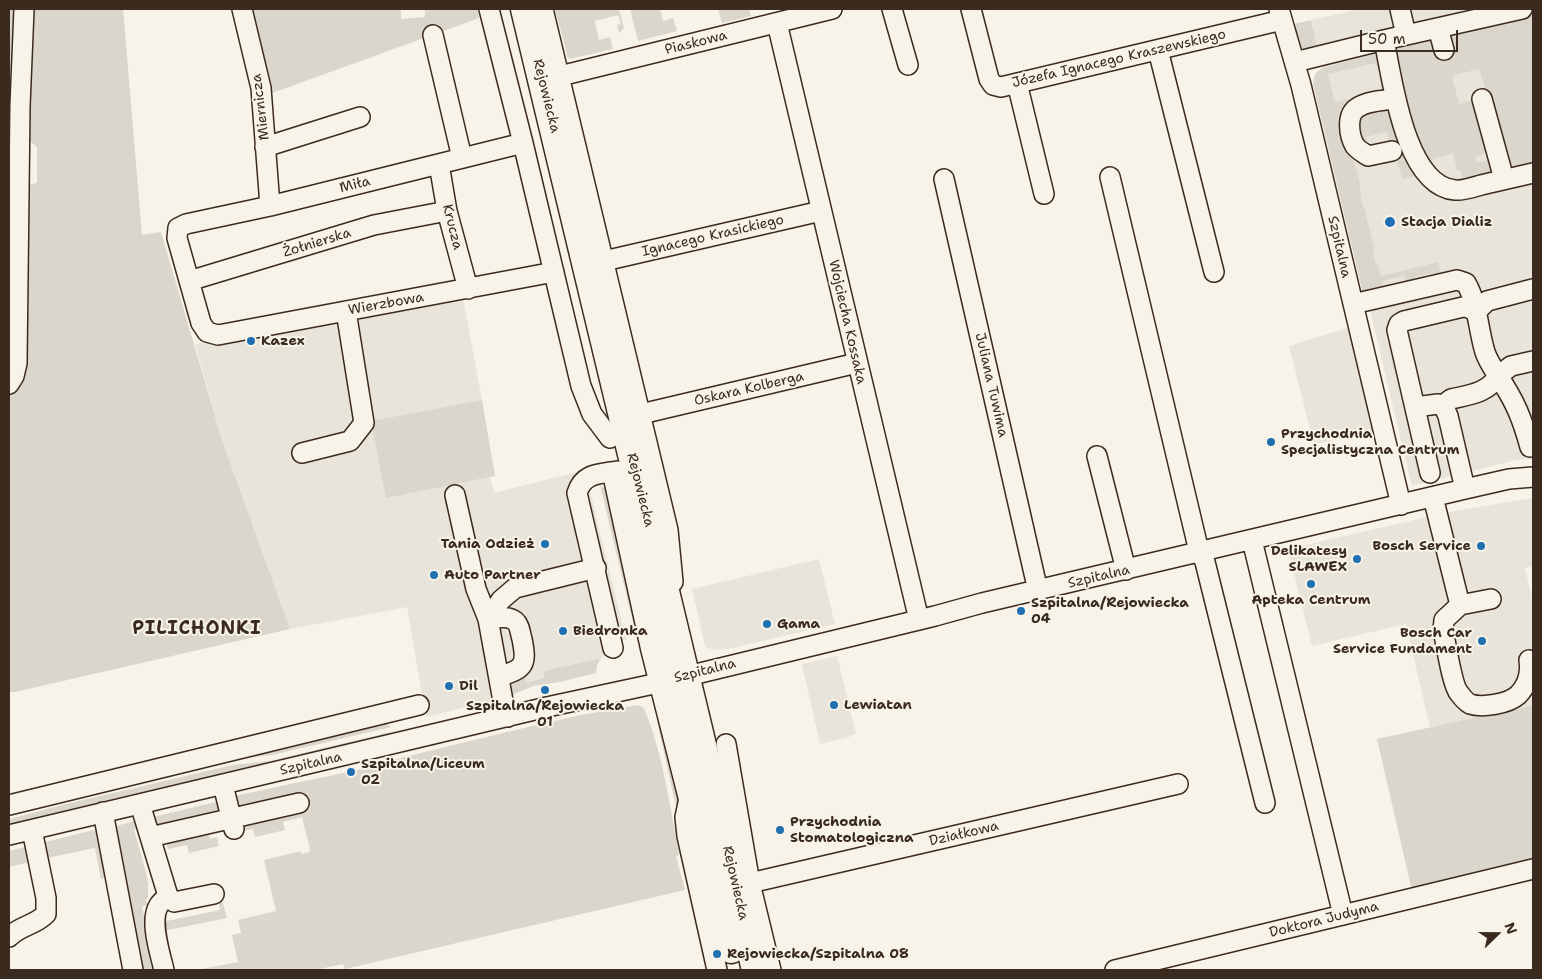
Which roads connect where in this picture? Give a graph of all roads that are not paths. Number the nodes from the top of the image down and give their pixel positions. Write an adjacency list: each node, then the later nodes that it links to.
1 (24, 9): 52 (street)
2 (242, 9): 28 (street, Miernicza)
3 (489, 9): 27 (street, Rejowiecka)
4 (509, 9): 56 (highway, Rejowiecka)
5 (525, 9): 74 (highway, Rejowiecka)
6 (543, 9): 22 (street)
7 (832, 9): 13 (street, Piaskowa)
8 (892, 9): 21 (street)
9 (971, 9): 23 (street, Józefa Ignacego Kraszewskiego)
10 (1400, 9): 16 (street)
11 (1522, 9): 14 (street)
12 (1281, 14): 18 (street, Józefa Ignacego Kraszewskiego); 20 (street, Szpitalna)
13 (777, 23): 22 (street, Piaskowa); 39 (street, Wojciecha Kossaka)
14 (1438, 28): 16 (street); 19 (street)
15 (433, 35): 30 (street)
16 (1406, 35): 17 (street)
17 (1384, 40): 20 (street); 24 (street)
18 (1158, 50): 23 (street, Józefa Ignacego Kraszewskiego); 42 (street)
19 (1444, 50)
20 (1295, 62): 46 (street, Szpitalna)
21 (908, 65)
22 (560, 76): 40 (street)
23 (1017, 84): 36 (street)
24 (1396, 99): 29 (street); 35 (street)
25 (1482, 99): 35 (street)
26 (360, 117): 28 (street)
27 (523, 143): 30 (street, Miła); 41 (street, Rejowiecka)
28 (265, 147): 37 (street, Miernicza)
29 (1392, 152)
30 (462, 158): 31 (street, Miła)
31 (439, 164): 37 (street, Miła); 38 (street, Krucza)
32 (1533, 172): 35 (street)
33 (1110, 177): 68 (street)
34 (944, 179): 71 (street, Juliana Tuwima)
35 (1504, 180)
36 (1044, 194)
37 (270, 206): 43 (street, Miła)
38 (447, 211): 43 (street, Żołnierska); 44 (street, Krucza)
39 (822, 211): 40 (street, Ignacego Krasickiego); 50 (street, Wojciecha Kossaka)
40 (604, 261): 55 (street)
41 (554, 272): 44 (street, Wierzbowa); 56 (street, Rejowiecka)
42 (1214, 272)
43 (189, 281): 47 (street, Wierzbowa)
44 (468, 289): 47 (street, Wierzbowa)
45 (1533, 289): 48 (street)
46 (1353, 304): 48 (street); 66 (street, Szpitalna)
47 (346, 311): 58 (street)
48 (1476, 312): 51 (street); 53 (street)
49 (1533, 361): 51 (street)
50 (857, 364): 55 (street, Oskara Kolberga); 76 (street, Wojciecha Kossaka)
51 (1498, 376): 54 (street); 57 (street)
52 (9, 384)
53 (1415, 407): 54 (street); 61 (street)
54 (1444, 407): 63 (street)
55 (641, 414): 74 (street)
56 (610, 438): 60 (highway, Rejowiecka)
57 (1532, 452)
58 (302, 453)
59 (1097, 456): 70 (street)
60 (617, 471): 69 (street); 80 (highway, Rejowiecka)
61 (1430, 473)
62 (1533, 477): 63 (street, Szpitalna)
63 (1465, 490): 65 (street, Szpitalna)
64 (455, 495): 75 (street)
65 (1433, 497): 66 (street, Szpitalna); 73 (street)
66 (1401, 504): 67 (street, Szpitalna)
67 (1252, 540): 68 (street, Szpitalna); 102 (street)
68 (1202, 553): 70 (street, Szpitalna); 90 (street)
69 (596, 568): 75 (street); 77 (street)
70 (1126, 570): 71 (street, Szpitalna)
71 (1038, 591): 76 (street, Szpitalna)
72 (1490, 599): 73 (street)
73 (1460, 605): 78 (street)
74 (671, 618): 80 (highway, Rejowiecka)
75 (488, 619): 79 (street); 79 (street)
76 (919, 620): 80 (street, Szpitalna)
77 (613, 648)
78 (1529, 660)
79 (500, 676): 83 (street)
80 (674, 679): 83 (street, Szpitalna); 86 (highway, Rejowiecka); 109 (highway, Rejowiecka)
81 (419, 705): 82 (street)
82 (392, 712): 84 (street); 92 (street)
83 (508, 716): 84 (street, Szpitalna)
84 (399, 742): 88 (street, Szpitalna)
85 (726, 744): 99 (street)
86 (689, 784): 107 (street); 108 (highway, Rejowiecka)
87 (1178, 784): 99 (street, Działkowa)
88 (222, 785): 91 (street, Szpitalna); 94 (street)
89 (299, 803): 94 (street)
90 (1265, 803)
91 (140, 804): 93 (street, Szpitalna); 97 (street)
92 (9, 805)
93 (103, 812): 95 (street, Szpitalna); 105 (street)
94 (232, 823): 97 (street)
95 (32, 830): 96 (street, Szpitalna); 103 (street)
96 (9, 835)
97 (150, 837): 101 (street)
98 (1533, 870): 102 (street, Doktora Judyma)
99 (750, 883): 110 (street)
100 (214, 894): 101 (street)
101 (168, 896): 106 (street)
102 (1342, 915): 104 (street, Doktora Judyma)
103 (9, 936)
104 (1147, 966): 111 (street, Doktora Judyma)
105 (133, 970)
106 (164, 970)
107 (717, 970)
108 (737, 970)
109 (756, 970)
110 (771, 970)
111 (1115, 970)

